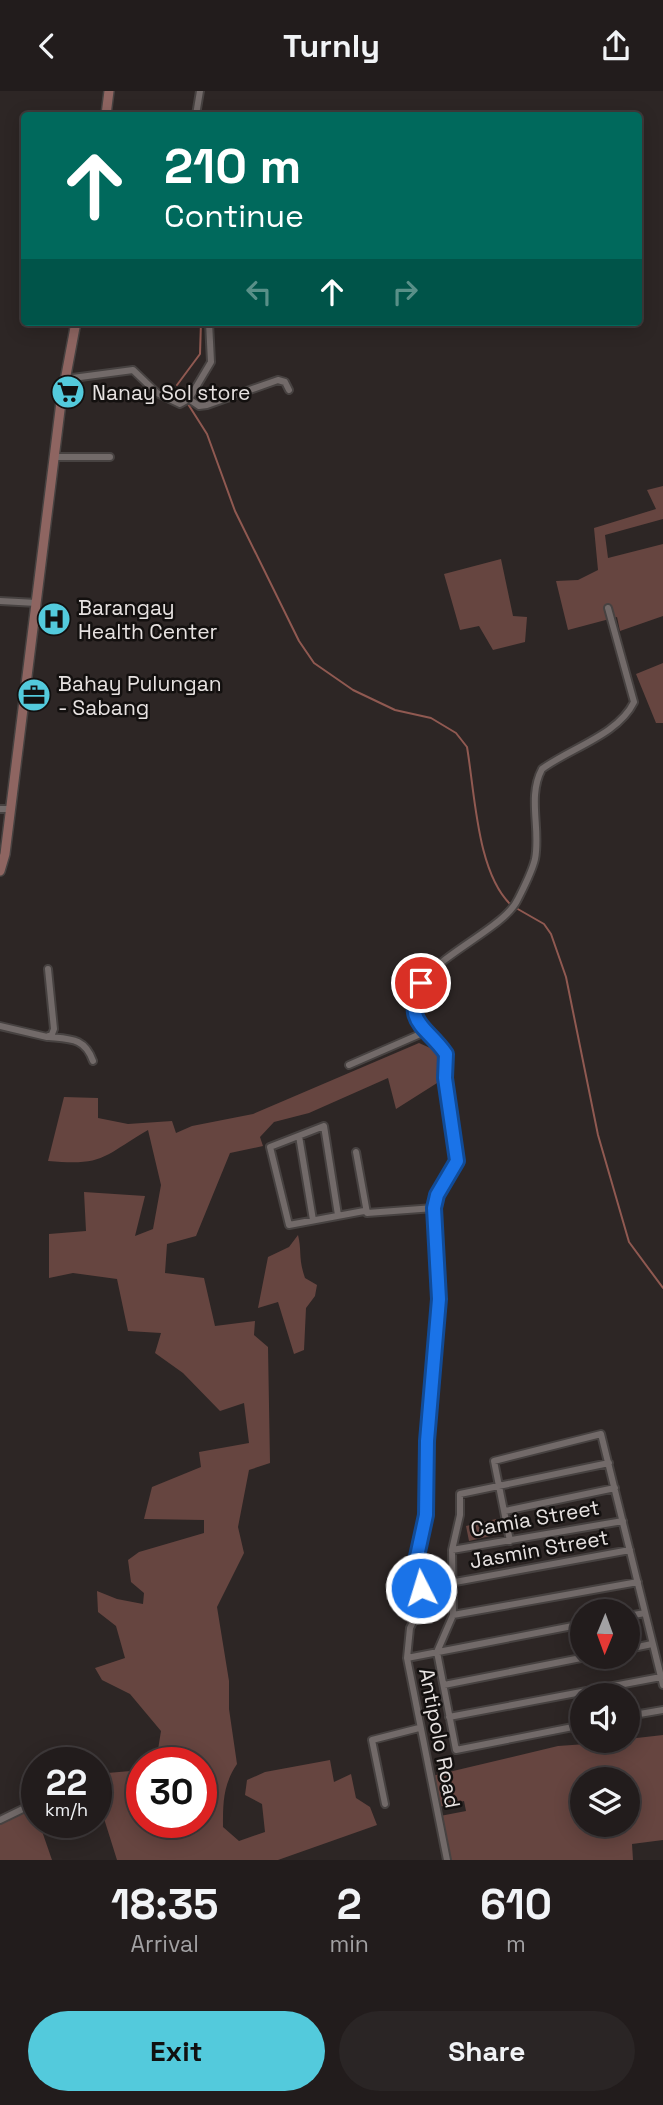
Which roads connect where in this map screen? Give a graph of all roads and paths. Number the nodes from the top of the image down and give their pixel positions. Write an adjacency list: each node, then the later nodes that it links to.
1 (109, 91): 3 (main road)
2 (200, 91): 4 (street)
3 (106, 112)
4 (196, 112)
5 (75, 326): 7 (main road)
6 (209, 326): 9 (street)
7 (65, 380): 9 (street); 10 (main road)
8 (289, 390): 9 (street)
9 (189, 399)
10 (54, 457): 11 (street); 13 (main road)
11 (110, 457)
12 (0, 601): 13 (street)
13 (37, 603): 16 (main road)
14 (608, 608): 20 (street)
15 (0, 809): 16 (street)
16 (10, 809): 17 (main road)
17 (0, 871)
18 (48, 969): 21 (street)
19 (0, 1026): 21 (street)
20 (425, 1032): 23 (street); 26 (street)
21 (47, 1037): 22 (street)
22 (93, 1061)
23 (349, 1065)
24 (299, 1136): 28 (street); 29 (street); 29 (street)
25 (356, 1152): 27 (street)
26 (434, 1208): 27 (street); 47 (street, Antipolo Road)
27 (364, 1211): 28 (street)
28 (338, 1215): 29 (street)
29 (313, 1220)
30 (609, 1463): 31 (street); 31 (street); 32 (street)
31 (499, 1483): 33 (street); 36 (street)
32 (615, 1487): 33 (street); 34 (street)
33 (505, 1511): 35 (street)
34 (623, 1521): 35 (street, Camia Street); 37 (street)
35 (510, 1541): 36 (street, Camia Street)
36 (453, 1550): 38 (street)
37 (630, 1550): 38 (street, Jasmin Street); 39 (street)
38 (455, 1582): 42 (street)
39 (638, 1582): 40 (street); 42 (street)
40 (645, 1613): 41 (street); 44 (street)
41 (640, 1614)
42 (453, 1615): 46 (street)
43 (570, 1627): 46 (street)
44 (652, 1644): 45 (street); 49 (street)
45 (640, 1646)
46 (438, 1652): 47 (street); 50 (street)
47 (407, 1658): 55 (street, Antipolo Road)
48 (570, 1660): 50 (street)
49 (661, 1677): 51 (street); 54 (street)
50 (443, 1685): 54 (street)
51 (663, 1685)
52 (663, 1710): 53 (street)
53 (640, 1714)
54 (449, 1717): 56 (street)
55 (419, 1728): 57 (street); 60 (street, Antipolo Road)
56 (570, 1728)
57 (385, 1804)
58 (21, 1810): 59 (street)
59 (0, 1820)
60 (447, 1860)

